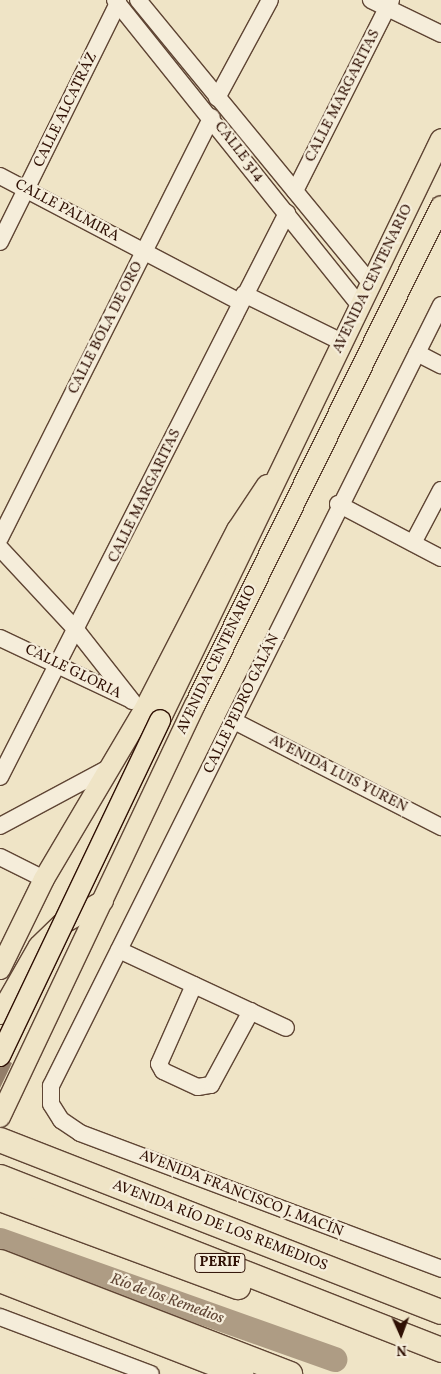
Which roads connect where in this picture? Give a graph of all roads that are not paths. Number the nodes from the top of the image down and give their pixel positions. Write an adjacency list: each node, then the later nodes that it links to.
1 (138, 0): 7 (street)
2 (270, 0): 7 (street)
3 (371, 0): 5 (street)
4 (117, 2): 8 (street, CALLE 314); 11 (street, CALLE ALCATRÁZ)
5 (390, 4): 6 (street); 12 (street, CALLE MARGARITAS)
6 (441, 34)
7 (217, 98): 12 (street)
8 (212, 118): 14 (street, CALLE 314); 16 (street, CALLE BOLA DE ORO)
9 (441, 139): 17 (main road, AVENIDA CENTENARIO)
10 (0, 176): 11 (street, CALLE PALMIRA)
11 (27, 190): 15 (street, CALLE ALCATRÁZ); 16 (street, CALLE PALMIRA)
12 (295, 191): 17 (street)
13 (441, 206): 41 (main road, AVENIDA CENTENARIO)
14 (287, 213): 18 (street, CALLE MARGARITAS); 19 (street, CALLE 314)
15 (0, 242)
16 (144, 252): 18 (street, CALLE PALMIRA); 26 (street, CALLE BOLA DE ORO)
17 (371, 284): 19 (main road, AVENIDA CENTENARIO)
18 (242, 298): 21 (street, CALLE PALMIRA); 30 (street, CALLE MARGARITAS)
19 (360, 306): 21 (main road, AVENIDA CENTENARIO)
20 (440, 311): 22 (street, CALLE PEDRO GALÁN)
21 (342, 342): 33 (main road, AVENIDA CENTENARIO)
22 (417, 353): 23 (street); 25 (street, CALLE PEDRO GALÁN)
23 (441, 365)
24 (441, 490): 27 (street)
25 (338, 504): 27 (street); 34 (street, CALLE PEDRO GALÁN)
26 (0, 538)
27 (413, 543): 29 (street)
28 (0, 548): 30 (street)
29 (441, 558)
30 (77, 631): 32 (street, CALLE MARGARITAS); 33 (street)
31 (0, 638): 32 (street, CALLE GLORIA)
32 (58, 666): 33 (street, CALLE GLORIA); 36 (street, CALLE MARGARITAS)
33 (145, 710): 35 (main road, AVENIDA CENTENARIO); 48 (main road, AVENIDA CENTENARIO, bridge)
34 (234, 721): 38 (street, AVENIDA LUIS YUREN); 42 (street, CALLE PEDRO GALÁN)
35 (112, 766): 37 (street); 40 (main road, AVENIDA CENTENARIO)
36 (0, 777)
37 (0, 826)
38 (441, 827)
39 (0, 857): 40 (street)
40 (44, 879): 43 (main road, AVENIDA CENTENARIO)
41 (103, 901): 46 (main road); 50 (main road, AVENIDA CENTENARIO)
42 (119, 950): 44 (street); 49 (street, CALLE PEDRO GALÁN)
43 (0, 969)
44 (194, 985): 45 (street); 45 (street)
45 (252, 1011): 47 (street)
46 (0, 1014)
47 (286, 1028)
48 (0, 1056)
49 (51, 1104): 55 (street, AVENIDA FRANCISCO J. MACÍN)
50 (2, 1109)
51 (0, 1140): 57 (highway, AVENIDA RÍO DE LOS REMEDIOS / PERIF)
52 (0, 1177): 59 (highway, PERIF)
53 (0, 1199): 59 (highway)
54 (0, 1262): 63 (highway)
55 (441, 1270)
56 (0, 1280): 62 (highway)
57 (441, 1312)
58 (0, 1317): 61 (street)
59 (356, 1317): 60 (highway, PERIF)
60 (441, 1350)
61 (151, 1374)
62 (241, 1374)
63 (290, 1374)

